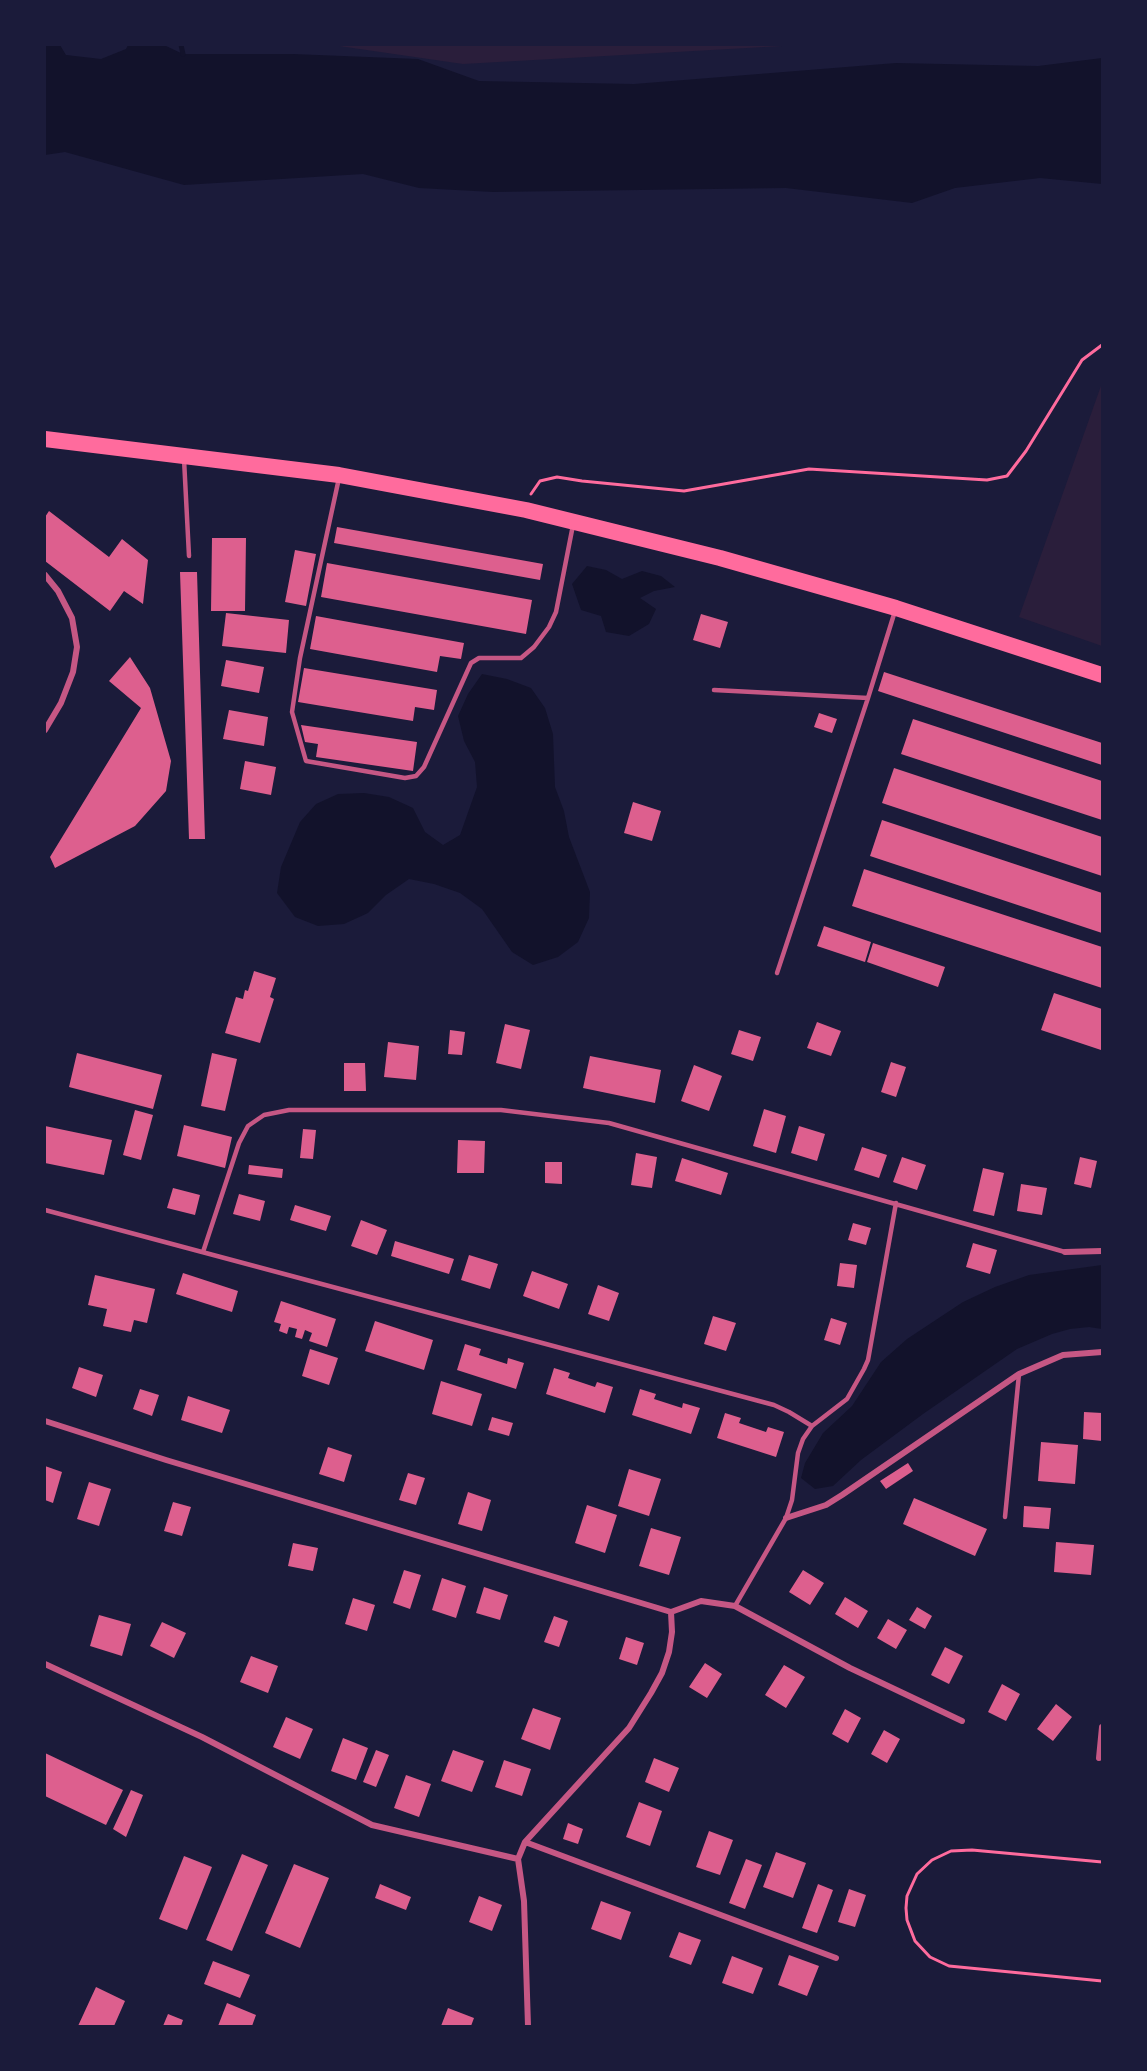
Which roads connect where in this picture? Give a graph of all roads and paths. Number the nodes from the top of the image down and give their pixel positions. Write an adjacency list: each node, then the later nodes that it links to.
1 (1102, 345): 5 (path)
2 (45, 439): 3 (highway)
3 (183, 456): 4 (highway); 7 (lane)
4 (339, 475): 5 (highway); 6 (lane)
5 (526, 510): 6 (highway)
6 (574, 521): 9 (highway)
7 (189, 556)
8 (45, 574): 13 (street)
9 (896, 608): 10 (highway); 12 (lane)
10 (1102, 675)
11 (714, 690): 12 (lane)
12 (868, 698): 14 (lane)
13 (45, 730)
14 (777, 973)
15 (896, 1203): 18 (lane); 19 (lane); 23 (lane)
16 (45, 1210): 18 (lane)
17 (1102, 1251): 19 (street)
18 (203, 1252): 23 (lane)
19 (1065, 1252)
20 (1102, 1352): 21 (street)
21 (1019, 1374): 24 (lane); 25 (street)
22 (45, 1421): 27 (street)
23 (812, 1426): 25 (lane)
24 (1005, 1516)
25 (786, 1518): 26 (lane)
26 (735, 1606): 27 (street); 29 (street)
27 (671, 1612): 32 (street)
28 (45, 1664): 33 (street)
29 (962, 1720)
30 (1102, 1726): 31 (street)
31 (1099, 1758)
32 (525, 1842): 33 (street); 35 (street)
33 (518, 1859): 37 (street)
34 (1102, 1862): 36 (path)
35 (836, 1958)
36 (1102, 1981)
37 (528, 2026)

